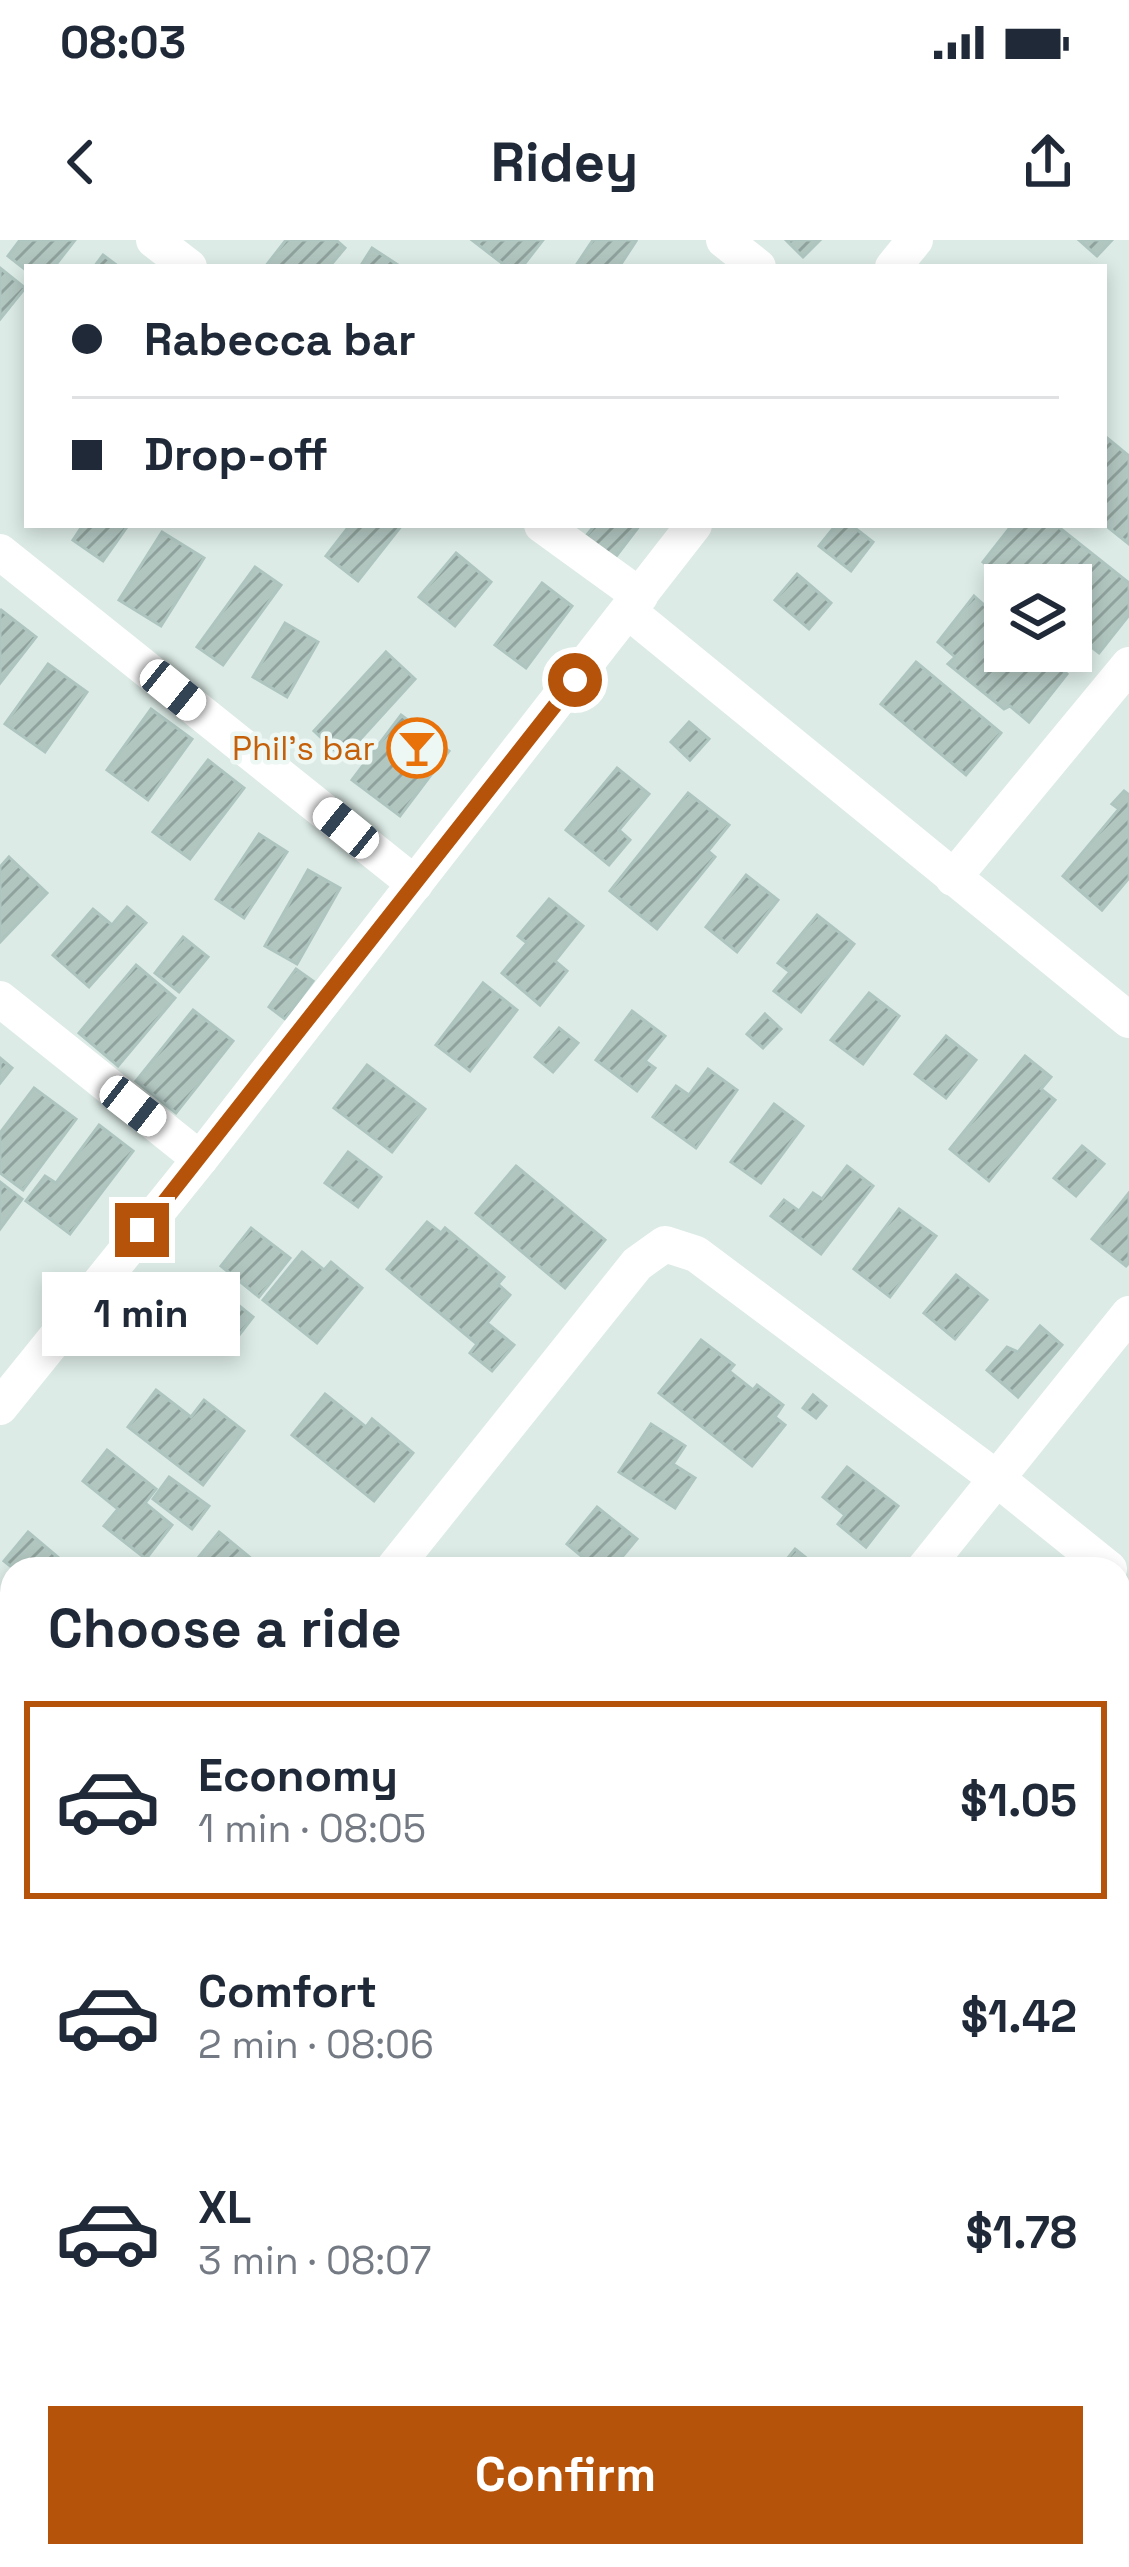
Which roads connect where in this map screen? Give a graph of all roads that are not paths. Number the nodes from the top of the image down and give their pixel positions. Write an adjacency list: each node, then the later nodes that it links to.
1 (154, 240): 4 (street)
2 (724, 240): 5 (street)
3 (915, 240): 6 (street)
4 (185, 264)
5 (754, 264)
6 (895, 264)
7 (546, 528): 10 (street)
8 (692, 528): 10 (street)
9 (0, 552): 13 (street)
10 (634, 603): 12 (street); 13 (street)
11 (1129, 665): 12 (street)
12 (953, 878): 15 (street)
13 (416, 884): 16 (street)
14 (0, 999): 16 (street)
15 (1129, 1020)
16 (200, 1159): 18 (street)
17 (1129, 1314): 19 (street)
18 (0, 1407)
19 (996, 1478): 20 (street); 21 (street); 22 (street)
20 (403, 1557)
21 (933, 1557)
22 (1094, 1557)

